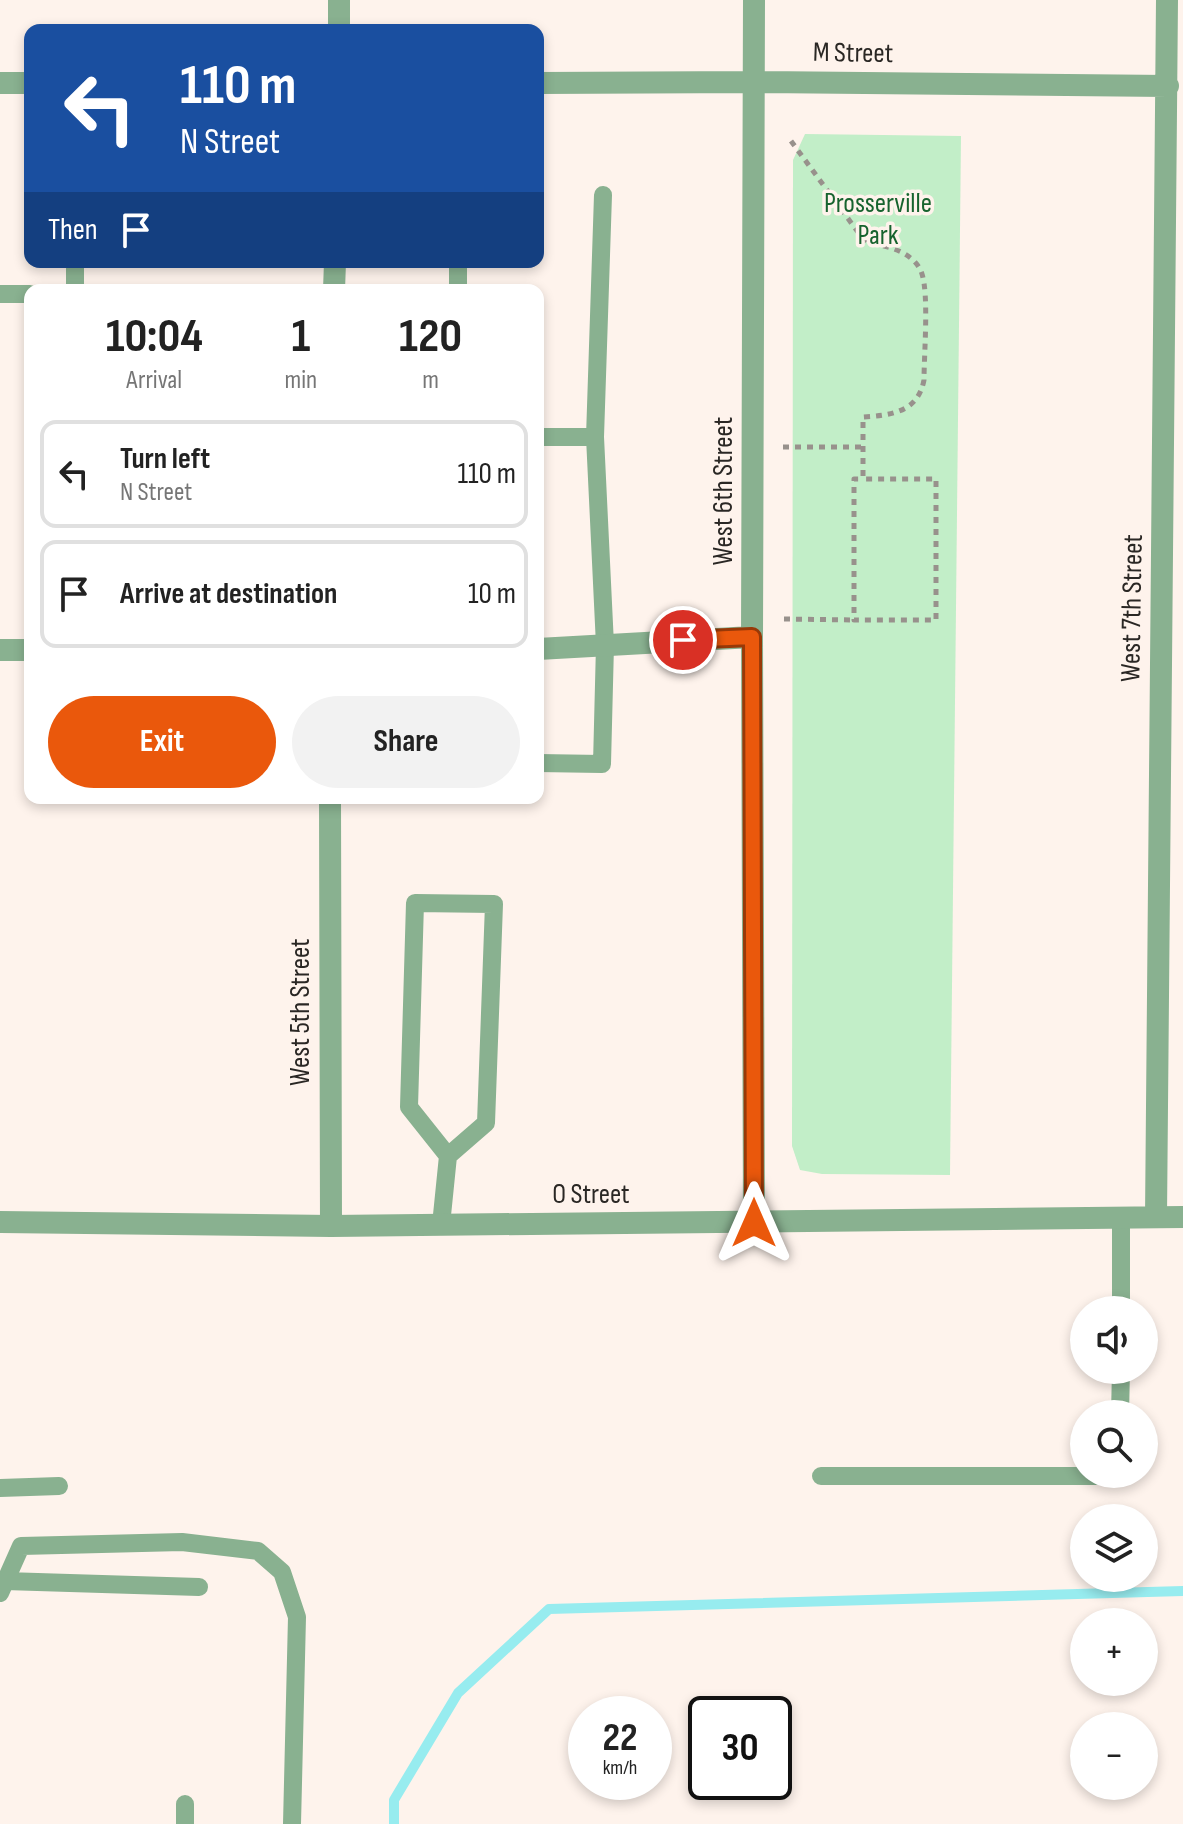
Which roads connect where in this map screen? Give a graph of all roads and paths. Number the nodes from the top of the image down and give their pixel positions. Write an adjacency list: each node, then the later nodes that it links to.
1 (339, 0): 4 (street)
2 (754, 0): 5 (street, West 6th Street)
3 (1167, 0): 9 (street, West 7th Street)
4 (339, 24)
5 (754, 82): 8 (street, M Street); 9 (street, M Street); 21 (street, West 6th Street)
6 (0, 83): 7 (street)
7 (24, 83)
8 (544, 83)
9 (1168, 86): 30 (street, West 7th Street)
10 (791, 141): 17 (path)
11 (603, 195): 15 (lane)
12 (0, 294): 13 (lane)
13 (24, 294)
14 (544, 437): 15 (lane)
15 (595, 437): 22 (lane)
16 (783, 447): 17 (path)
17 (863, 447): 18 (path)
18 (863, 479): 20 (path); 20 (path)
19 (784, 619): 20 (path)
20 (854, 620)
21 (752, 637): 22 (street); 33 (street, West 6th Street)
22 (605, 645): 23 (street); 26 (lane)
23 (544, 649)
24 (0, 650): 25 (street)
25 (24, 650)
26 (544, 763)
27 (330, 804): 35 (street, West 5th Street)
28 (448, 1156): 28 (lane); 34 (lane)
29 (1121, 1217): 30 (street, O Street); 33 (street, O Street); 36 (lane)
30 (1156, 1217): 31 (street, O Street)
31 (1183, 1217)
32 (0, 1222): 35 (street, O Street)
33 (754, 1223): 34 (street, O Street)
34 (441, 1225): 35 (street, O Street)
35 (331, 1226)
36 (1121, 1296)
37 (821, 1476): 38 (lane)
38 (1070, 1476)
39 (59, 1486): 40 (lane)
40 (0, 1488)
41 (3, 1587): 42 (lane); 45 (lane)
42 (199, 1587)
43 (185, 1804): 44 (lane)
44 (185, 1824)
45 (292, 1824)

